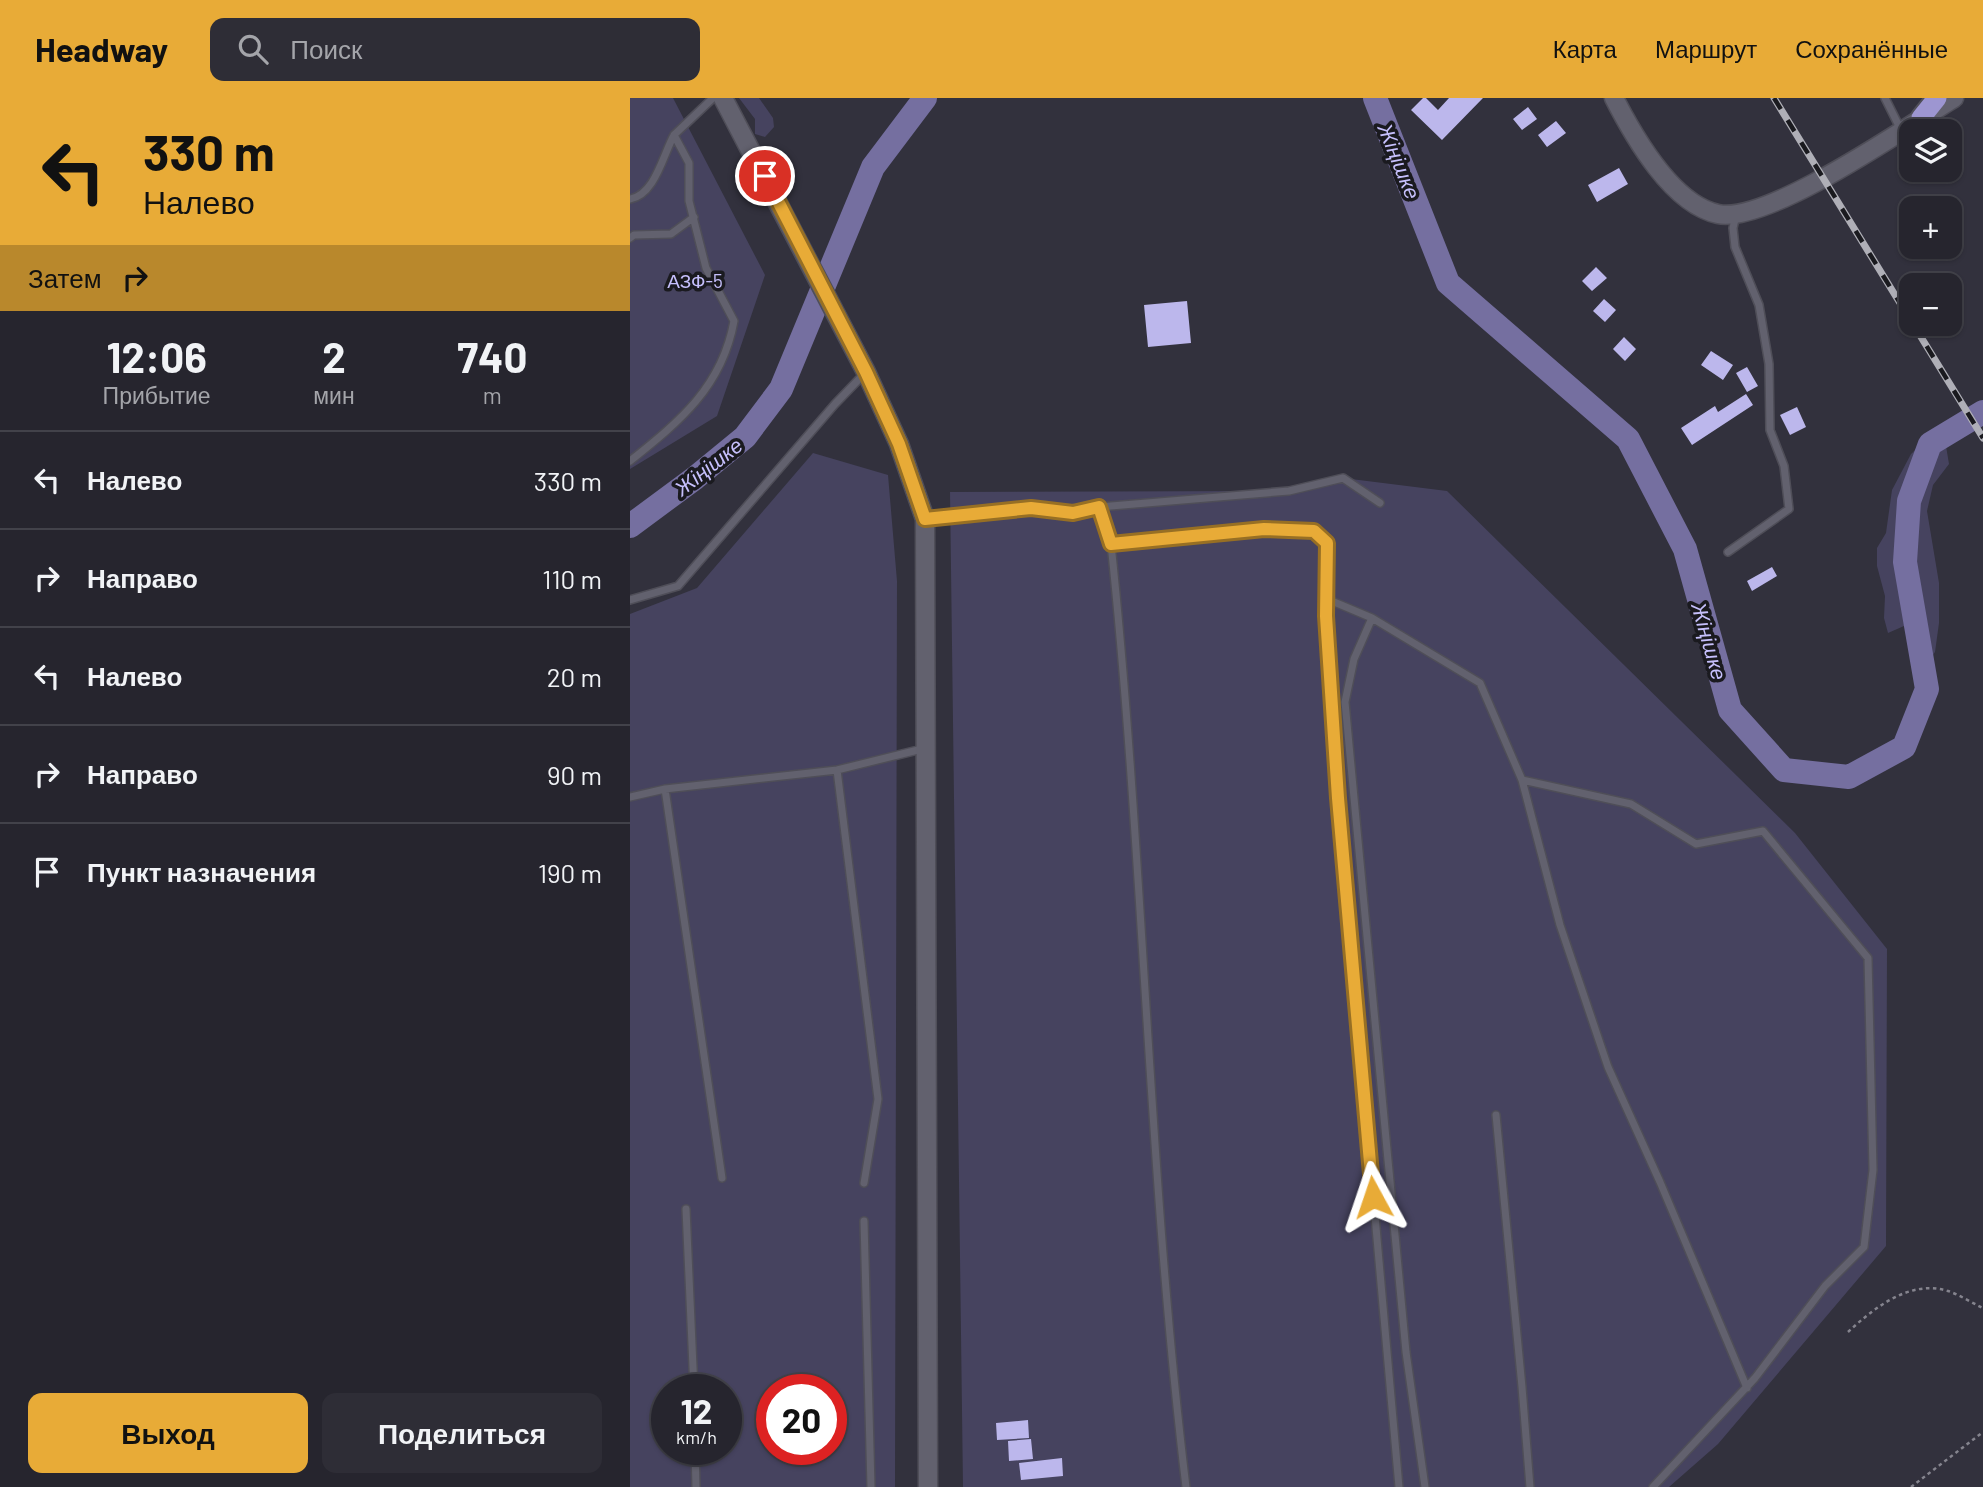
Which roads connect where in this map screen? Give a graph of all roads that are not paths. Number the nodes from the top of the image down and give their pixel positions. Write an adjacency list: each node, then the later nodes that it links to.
1 (713, 98): 10 (lane)
2 (723, 98): 15 (street)
3 (1614, 98): 12 (street)
4 (1885, 98): 8 (lane)
5 (1937, 98): 7 (highway)
6 (1954, 98): 7 (street)
7 (1922, 118)
8 (1899, 124)
9 (1899, 132): 12 (street)
10 (674, 135): 11 (lane); 13 (lane)
11 (630, 199)
12 (1737, 214): 21 (lane)
13 (694, 217): 14 (lane); 16 (lane)
14 (630, 238)
15 (864, 367): 19 (street); 23 (lane)
16 (630, 461)
17 (1380, 503): 18 (lane)
18 (1099, 507): 19 (lane); 20 (lane)
19 (925, 519): 25 (street)
20 (1111, 544): 22 (lane); 41 (lane)
21 (1728, 552)
22 (1327, 599): 24 (lane); 42 (lane)
23 (630, 600)
24 (1372, 618): 27 (lane); 43 (lane)
25 (926, 744): 26 (lane); 40 (street)
26 (837, 770): 28 (lane); 32 (lane)
27 (1521, 780): 36 (lane); 36 (lane)
28 (665, 789): 29 (lane); 31 (lane)
29 (630, 797)
30 (1496, 1115): 44 (lane)
31 (722, 1178)
32 (864, 1183)
33 (686, 1209): 35 (lane)
34 (864, 1221): 39 (lane)
35 (694, 1374)
36 (1746, 1388): 45 (lane)
37 (695, 1465): 38 (lane)
38 (696, 1487)
39 (871, 1487)
40 (928, 1487)
41 (1186, 1487)
42 (1399, 1487)
43 (1424, 1487)
44 (1530, 1487)
45 (1653, 1487)

